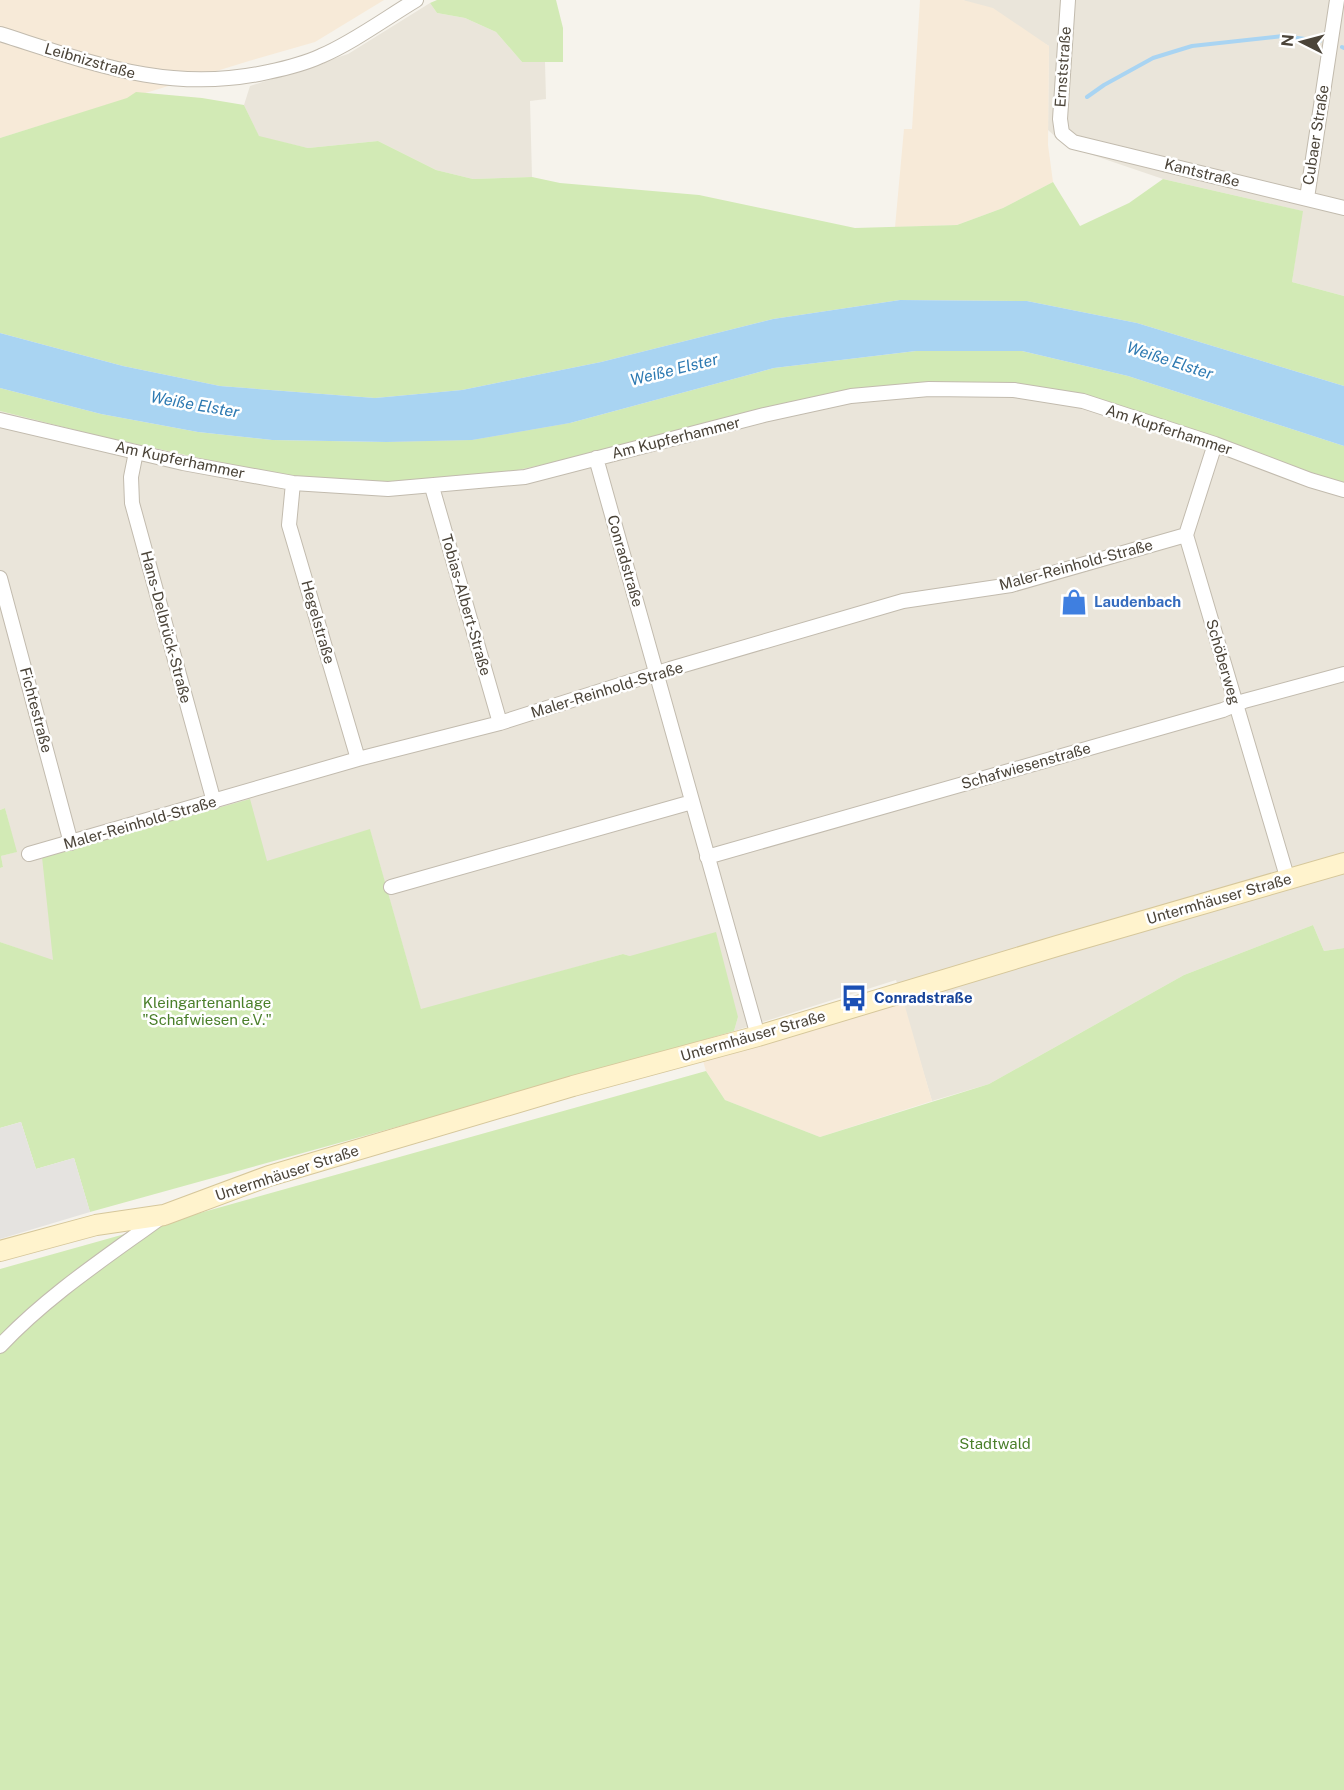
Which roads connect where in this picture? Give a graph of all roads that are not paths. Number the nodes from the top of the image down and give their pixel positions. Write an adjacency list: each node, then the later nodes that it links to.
1 (416, 0): 4 (street, Leibnizstraße)
2 (1068, 0): 5 (street, Ernststraße)
3 (1337, 0): 6 (street, Cubaer Straße)
4 (0, 34)
5 (1062, 133): 6 (street, Kantstraße)
6 (1307, 198): 7 (street, Kantstraße)
7 (1344, 208)
8 (0, 420): 10 (street, Am Kupferhammer)
9 (1215, 444): 11 (street, Am Kupferhammer); 14 (street, Am Kupferhammer); 15 (street)
10 (136, 452): 12 (street, Am Kupferhammer); 22 (street, Hans-Delbrück-Straße)
11 (596, 458): 13 (street, Am Kupferhammer); 17 (street, Conradstraße)
12 (293, 483): 13 (street, Am Kupferhammer); 21 (street, Hegelstraße)
13 (432, 487): 20 (street, Tobias-Albert-Straße)
14 (1344, 490)
15 (1186, 535): 17 (street, Maler-Reinhold-Straße); 19 (street, Schöberweg)
16 (0, 578): 24 (street, Fichtestraße)
17 (656, 674): 20 (street, Maler-Reinhold-Straße); 23 (street, Conradstraße)
18 (1344, 674): 19 (street, Schafwiesenstraße)
19 (1236, 705): 26 (street, Schafwiesenstraße); 28 (street, Schöberweg)
20 (500, 723): 21 (street, Maler-Reinhold-Straße)
21 (358, 759): 22 (street, Maler-Reinhold-Straße)
22 (214, 802): 24 (street, Maler-Reinhold-Straße)
23 (692, 802): 26 (street, Conradstraße); 29 (street)
24 (71, 843): 25 (street, Maler-Reinhold-Straße)
25 (29, 854)
26 (707, 857): 30 (street, Conradstraße)
27 (1344, 863): 28 (main road, Untermhäuser Straße)
28 (1288, 880): 30 (main road, Untermhäuser Straße)
29 (391, 887)
30 (758, 1036): 31 (main road, Untermhäuser Straße)
31 (164, 1215): 32 (main road, Untermhäuser Straße); 33 (street, Untermhäuser Straße)
32 (0, 1251)
33 (0, 1346)

